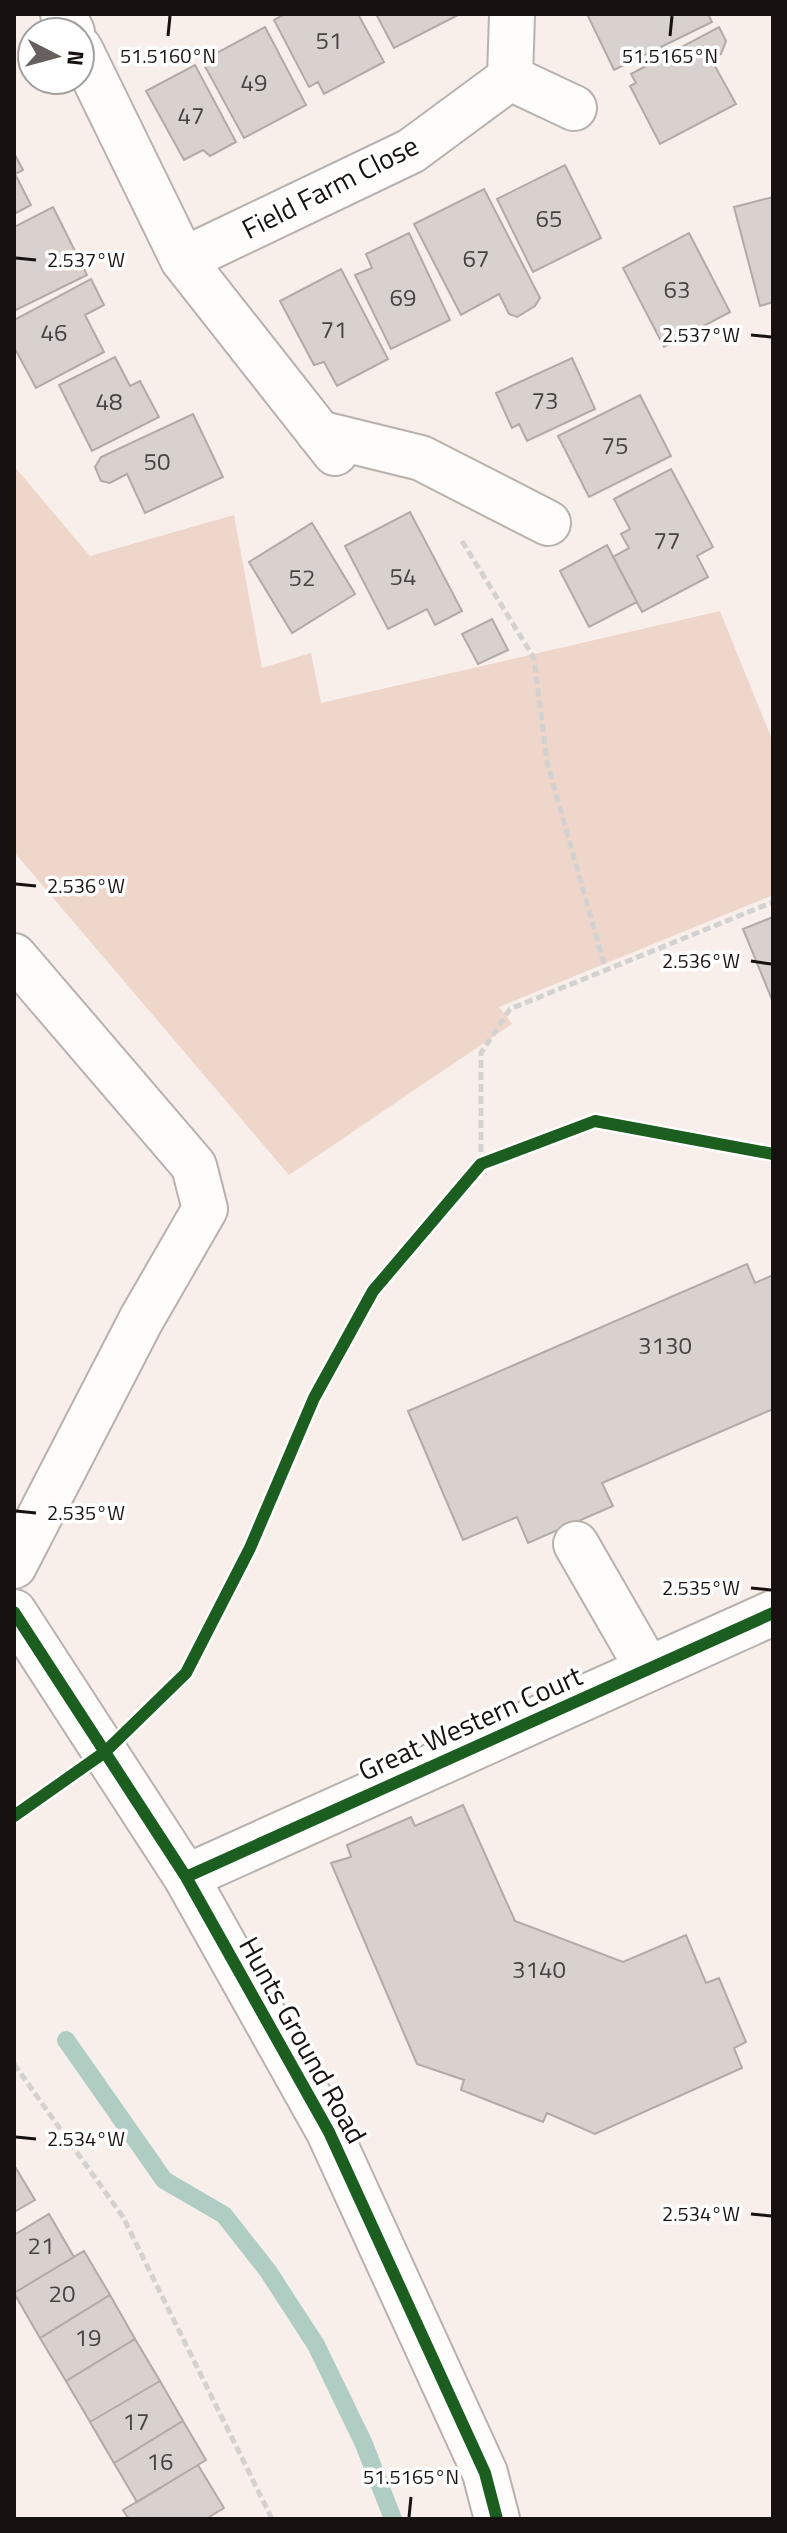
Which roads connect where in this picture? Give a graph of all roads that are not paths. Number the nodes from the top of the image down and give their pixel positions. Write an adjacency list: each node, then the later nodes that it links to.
1 (512, 14): 2 (street)
2 (510, 78): 4 (street); 5 (street, Field Farm Close)
3 (96, 82): 5 (street)
4 (574, 108)
5 (183, 260): 6 (street)
6 (548, 523)
7 (14, 956): 9 (street)
8 (576, 1544): 12 (street)
9 (14, 1566)
10 (14, 1612): 13 (street, Hunts Ground Road)
11 (773, 1613): 12 (street, Great Western Court)
12 (648, 1669): 13 (street, Great Western Court)
13 (186, 1877): 14 (street, Hunts Ground Road)
14 (497, 2519)

